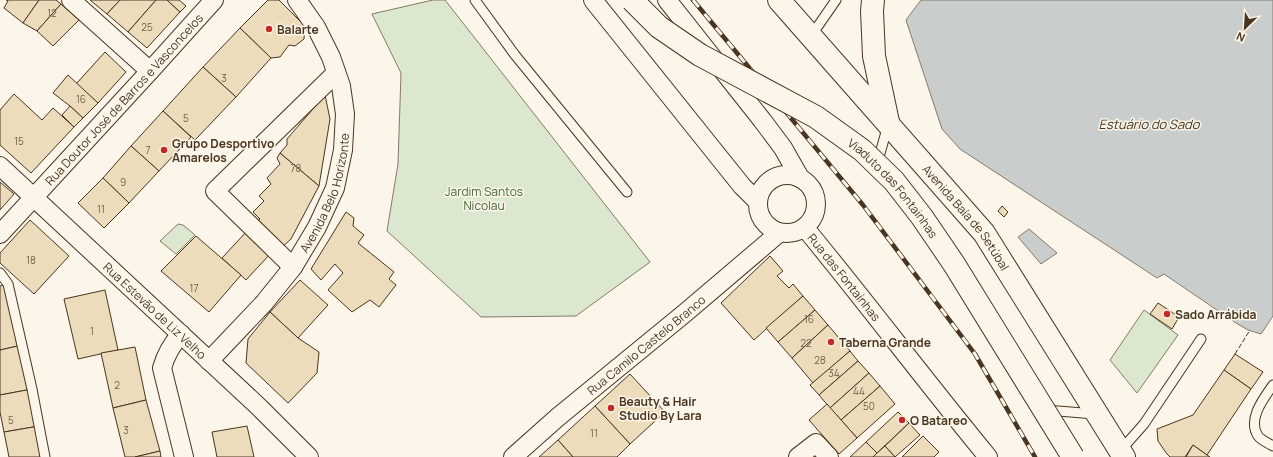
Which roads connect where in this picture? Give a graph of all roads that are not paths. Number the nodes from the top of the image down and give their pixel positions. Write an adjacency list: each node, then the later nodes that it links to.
1 (71, 0): 12 (street)
2 (214, 0): 12 (street, Rua Doutor José de Barros e Vasconcelos)
3 (297, 0): 13 (street, Avenida Belo Horizonte)
4 (475, 0): 17 (lane)
5 (593, 0): 19 (street)
6 (632, 0): 39 (main road, Viaduto das Fontainhas, bridge)
7 (666, 0): 16 (street)
8 (779, 0): 11 (main road, Avenida Baía de Setúbal)
9 (836, 0): 11 (lane)
10 (873, 0): 14 (main road)
11 (810, 36): 14 (main road, Avenida Baía de Setúbal)
12 (150, 71): 18 (street, Rua Doutor José de Barros e Vasconcelos)
13 (336, 73): 23 (street, Avenida Belo Horizonte); 23 (street)
14 (888, 123): 29 (main road, Avenida Baía de Setúbal); 29 (lane)
15 (0, 166): 18 (street, Rua Estevão de Liz Velho)
16 (800, 178): 19 (street); 20 (street)
17 (627, 192)
18 (34, 197): 22 (street, Rua Doutor José de Barros e Vasconcelos); 25 (street, Rua Estevão de Liz Velho)
19 (757, 201): 21 (street)
20 (805, 228): 21 (street); 38 (street, Rua das Fontaínhas)
21 (779, 233): 35 (street, Rua Camilo Castelo Branco)
22 (0, 234)
23 (293, 267): 27 (street, Avenida Belo Horizonte)
24 (0, 273): 32 (lane)
25 (182, 334): 27 (street, Rua Estevão de Liz Velho); 33 (street)
26 (1201, 339): 31 (lane)
27 (209, 360): 34 (street, Rua Estevão de Liz Velho)
28 (1273, 385): 30 (lane)
29 (1096, 414): 31 (main road, Avenida Baía de Setúbal)
30 (1273, 446)
31 (1122, 454)
32 (45, 457)
33 (184, 457)
34 (309, 457)
35 (513, 457)
36 (798, 457): 37 (street)
37 (829, 457)
38 (988, 457)
39 (1074, 457)

